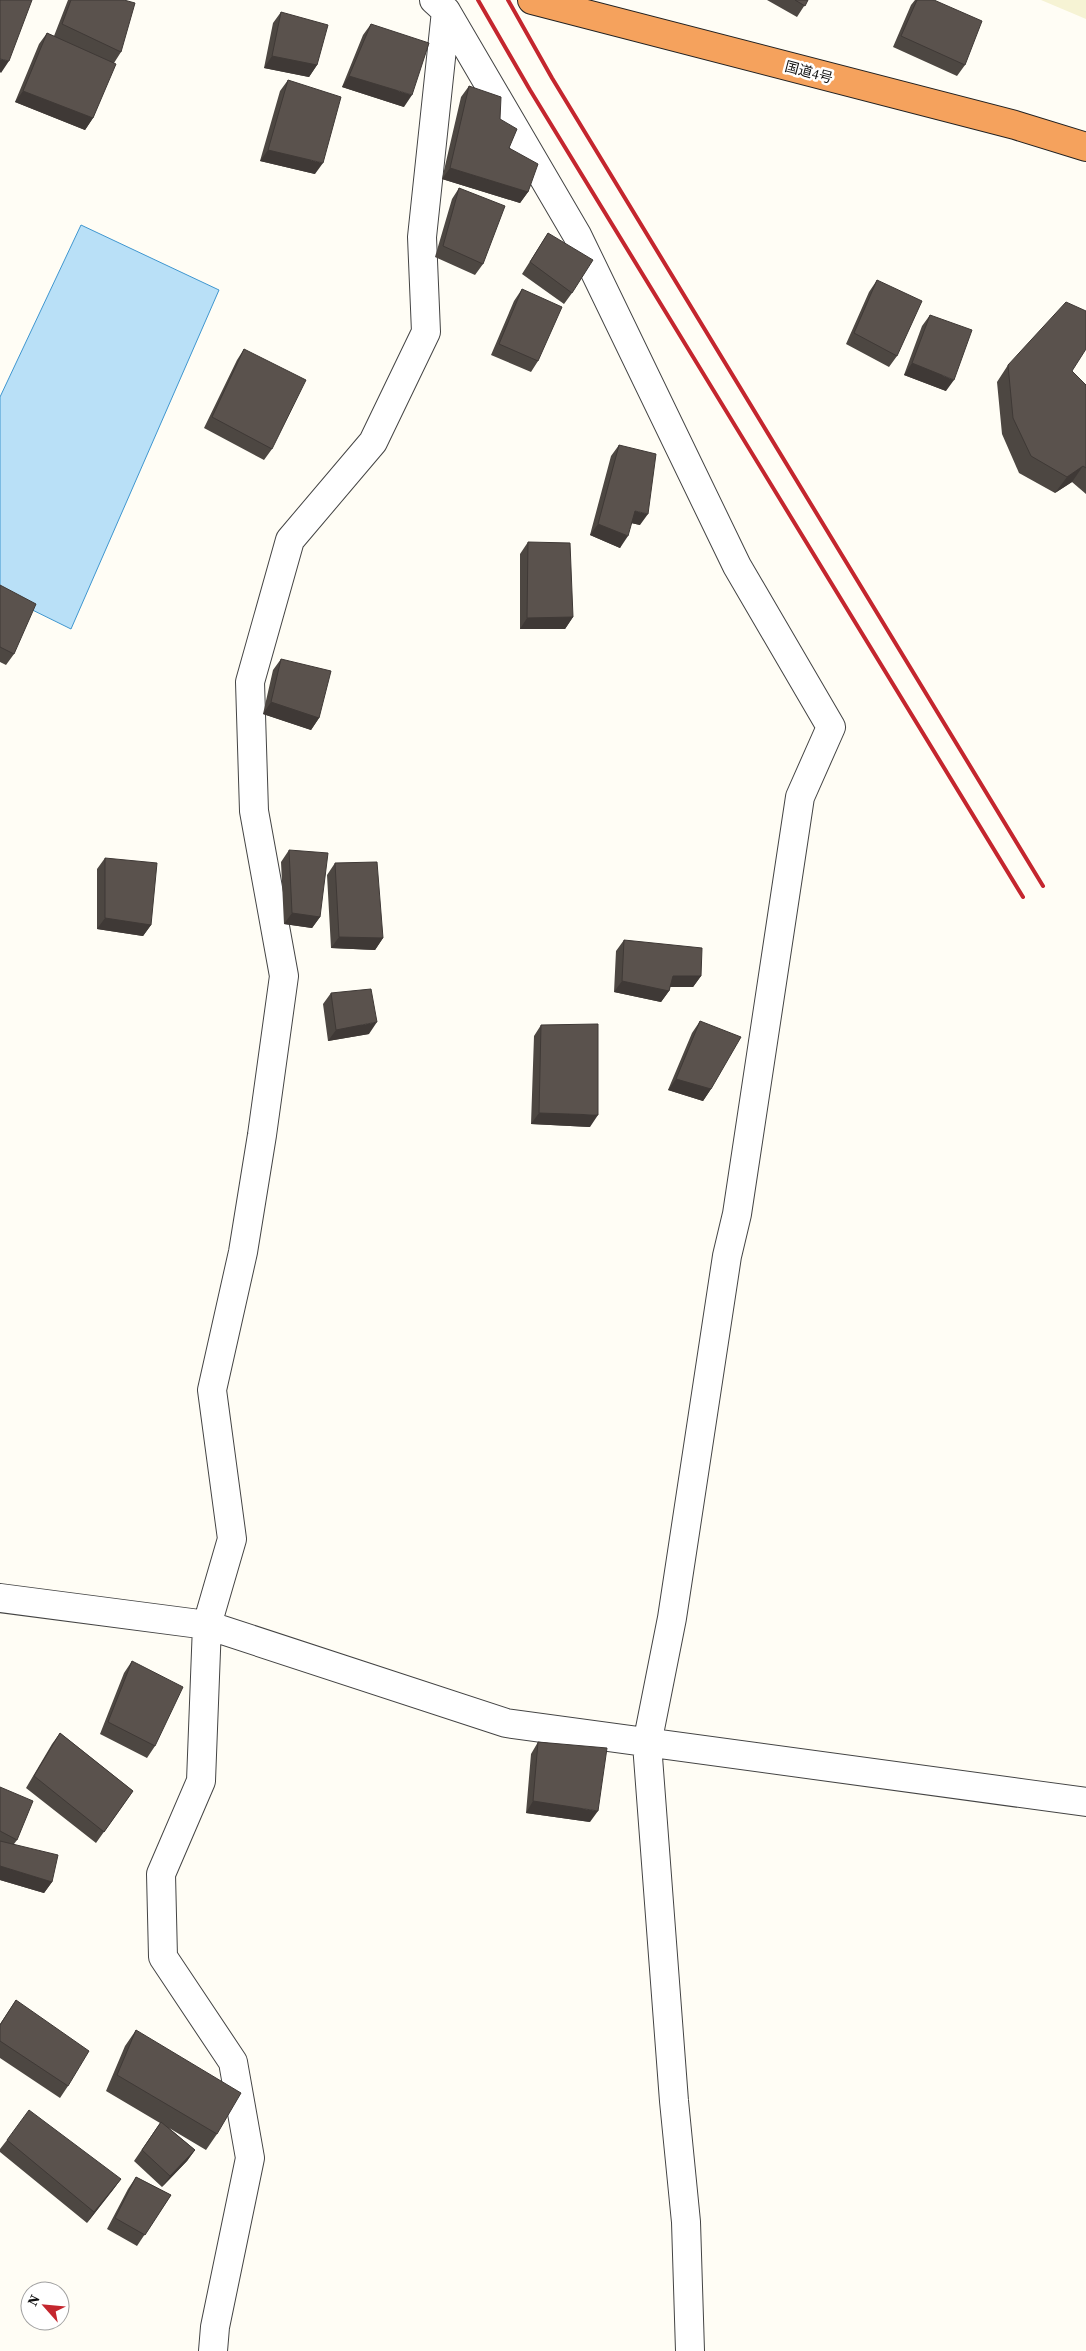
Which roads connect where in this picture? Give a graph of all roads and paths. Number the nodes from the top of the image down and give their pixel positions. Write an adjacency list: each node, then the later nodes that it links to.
1 (532, 0): 3 (highway, 国道4号)
2 (440, 6): 5 (street); 6 (street)
3 (1086, 147)
4 (0, 1598): 5 (street)
5 (207, 1625): 6 (street); 8 (street)
6 (648, 1744): 7 (street); 9 (street)
7 (1086, 1802)
8 (212, 2351)
9 (690, 2351)

